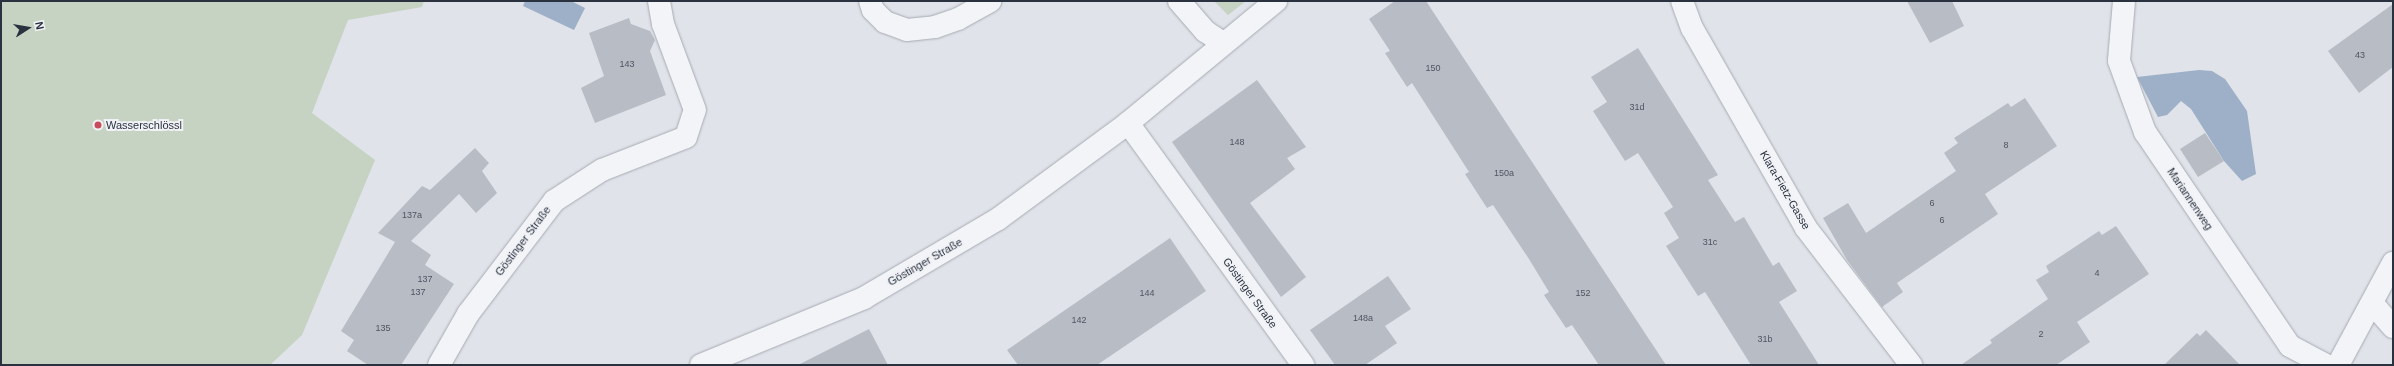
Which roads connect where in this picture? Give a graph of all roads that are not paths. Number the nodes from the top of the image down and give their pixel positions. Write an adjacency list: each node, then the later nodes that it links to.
1 (659, 1): 13 (street, Göstinger Straße)
2 (870, 1): 3 (street)
3 (990, 1)
4 (1179, 1): 8 (street)
5 (1276, 1): 8 (street, Göstinger Straße)
6 (1682, 1): 16 (street, Klara-Fietz-Gasse)
7 (2124, 1): 17 (street, Mariannenweg)
8 (1223, 43): 9 (street, Göstinger Straße)
9 (1128, 123): 14 (street, Göstinger Straße); 15 (street, Göstinger Straße)
10 (2393, 264): 11 (street)
11 (2372, 303): 12 (street); 18 (street)
12 (2393, 327)
13 (439, 365)
14 (702, 365)
15 (1303, 365)
16 (1911, 365)
17 (2325, 365)
18 (2338, 365)

